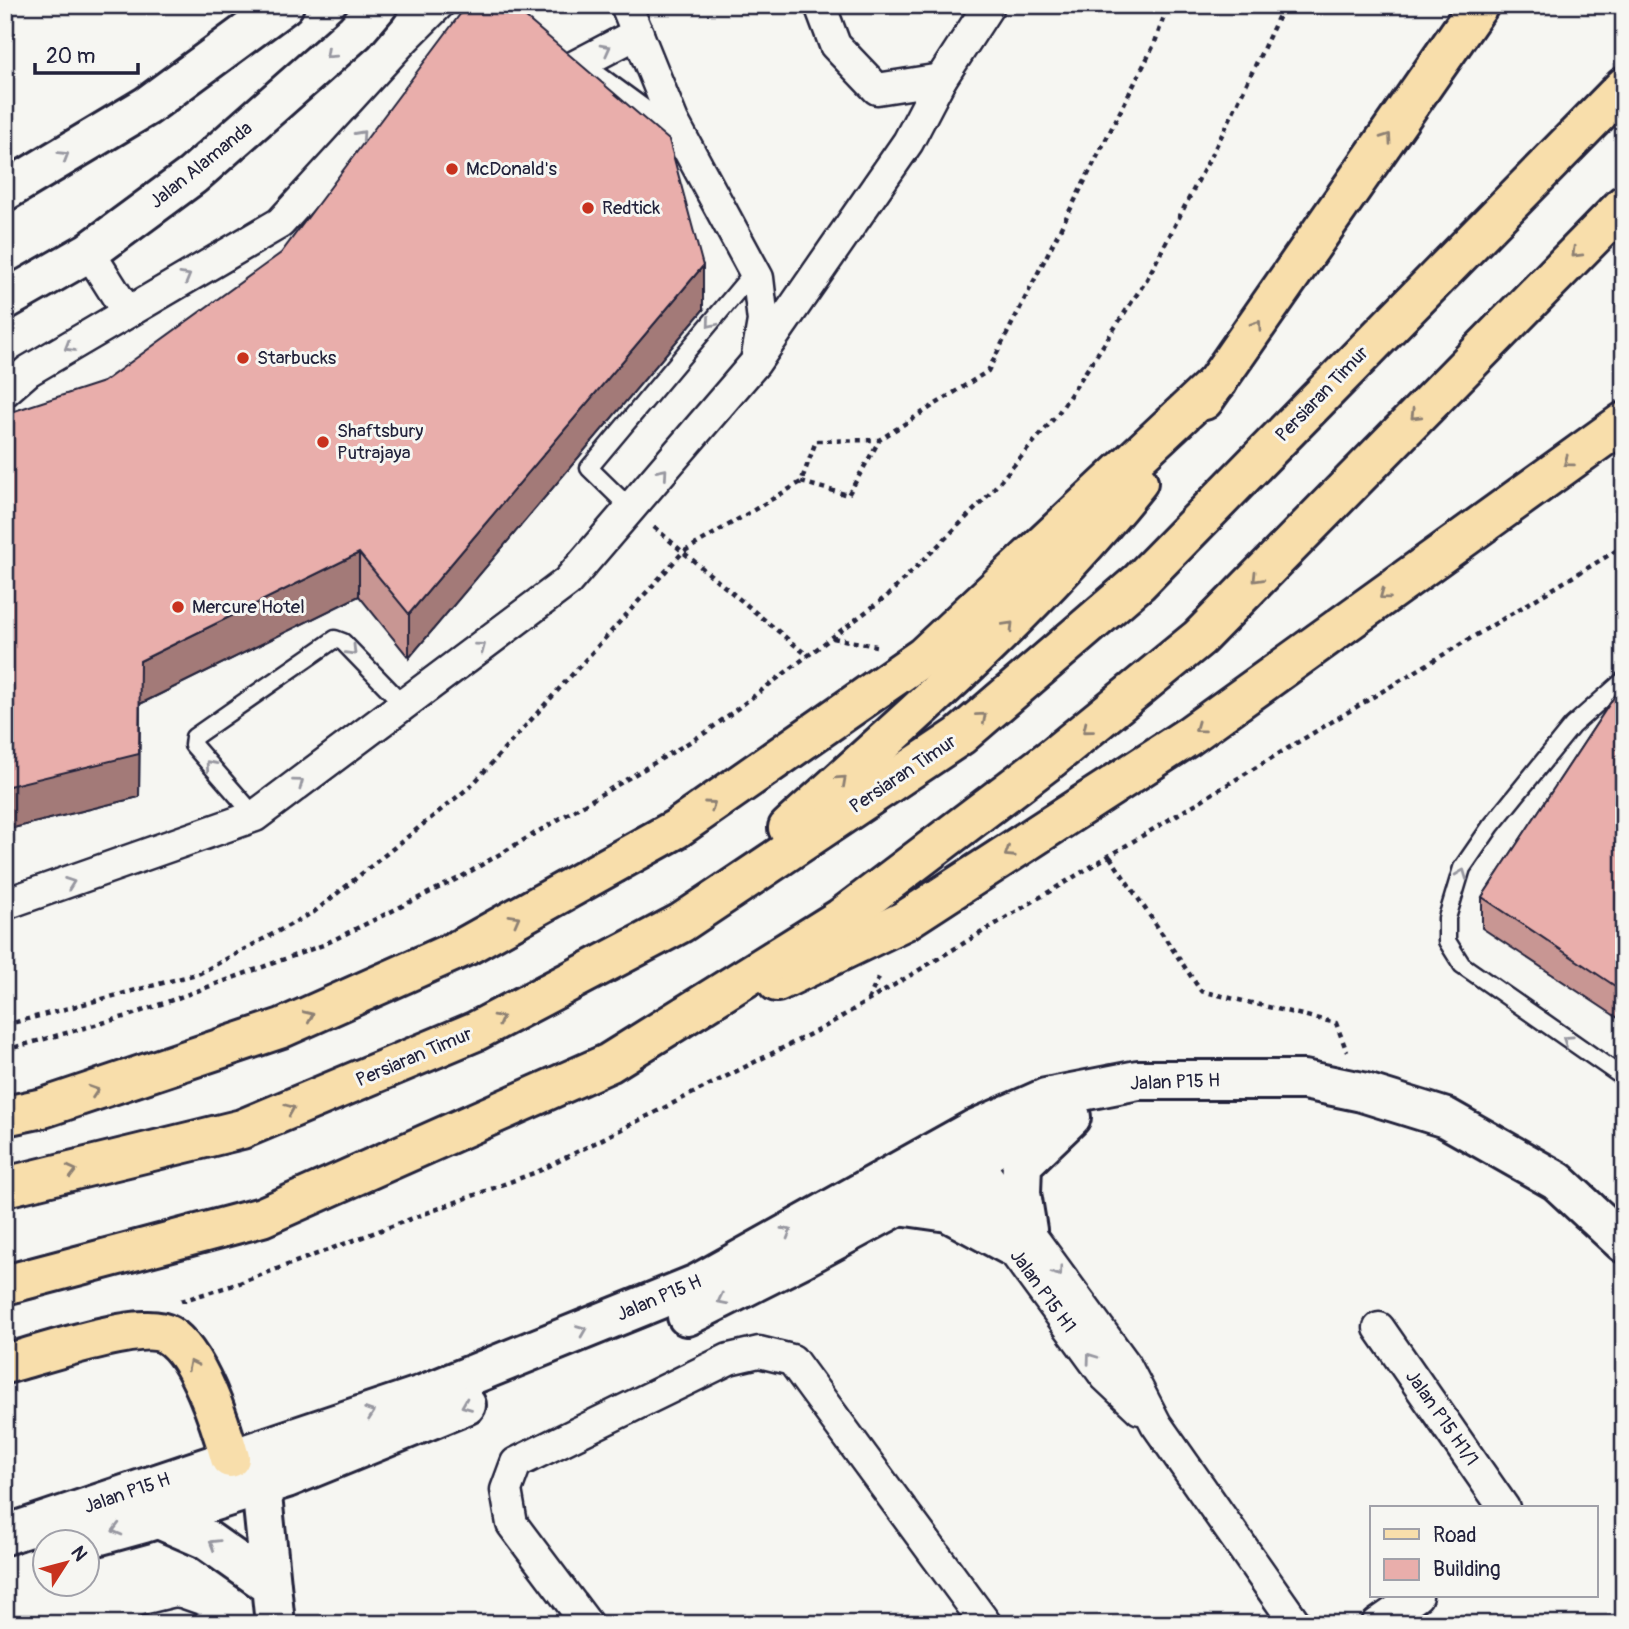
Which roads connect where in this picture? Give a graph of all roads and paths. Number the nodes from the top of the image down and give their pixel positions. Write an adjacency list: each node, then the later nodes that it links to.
1 (284, 5): 14 (street, one-way to 1)
2 (378, 5): 16 (street, Jalan Alamanda, one-way to 16)
3 (484, 5): 20 (street, one-way to 3)
4 (626, 5): 10 (street)
5 (820, 5): 11 (street)
6 (989, 5): 11 (street)
7 (1168, 5): 25 (path)
8 (1284, 5): 29 (path)
9 (1479, 5): 22 (main road, one-way to 9)
10 (638, 33): 13 (street); 13 (street, one-way to 10)
11 (941, 79): 17 (street)
12 (1624, 87): 35 (main road, Persiaran Timur, one-way to 12)
13 (687, 148): 18 (street)
14 (5, 191)
15 (1624, 205): 38 (main road, one-way to 38)
16 (89, 252): 19 (street, Jalan Alamanda); 20 (street)
17 (829, 261): 18 (street); 21 (street)
18 (756, 274): 21 (street); 27 (lane, one-way to 27)
19 (5, 300)
20 (127, 312): 23 (street, one-way to 23)
21 (755, 363): 27 (street, one-way to 21)
22 (1219, 381): 35 (main road, one-way to 22); 42 (main road, one-way to 22)
23 (5, 391)
24 (1624, 422): 38 (main road, one-way to 38)
25 (879, 440): 26 (path); 26 (path)
26 (801, 482): 28 (path)
27 (631, 509): 28 (path); 31 (street, one-way to 27)
28 (683, 552): 29 (path); 36 (path)
29 (808, 656): 37 (path)
30 (1624, 680): 39 (lane, one-way to 30)
31 (404, 705): 32 (street, one-way to 31); 32 (lane, one-way to 31)
32 (255, 816): 34 (street, one-way to 32)
33 (1110, 857): 41 (path)
34 (5, 904)
35 (681, 923): 45 (main road, Persiaran Timur, one-way to 35)
36 (5, 1025)
37 (5, 1050)
38 (609, 1063): 49 (main road)
39 (1624, 1078)
40 (1304, 1080): 41 (street, Jalan P15 H); 43 (street, Jalan P15 H); 44 (street, Jalan P15 H)
41 (1362, 1092): 48 (street, Jalan P15 H)
42 (5, 1116)
43 (1071, 1117): 44 (street, Jalan P15 H); 47 (street)
44 (958, 1155): 46 (street, Jalan P15 H); 47 (street, Jalan P15 H1); 52 (street, Jalan P15 H, one-way to 44)
45 (5, 1187)
46 (899, 1205): 47 (street); 53 (street, Jalan P15 H, one-way to 53)
47 (1018, 1237): 66 (street, Jalan P15 H1)
48 (1624, 1243)
49 (5, 1285)
50 (1379, 1328): 54 (street, Jalan P15 H1/1)
51 (5, 1364): 52 (main road, one-way to 51)
52 (241, 1463): 53 (street, Jalan P15 H); 55 (street, Jalan P15 H); 56 (street, Jalan P15 H); 60 (street)
53 (316, 1466): 60 (street)
54 (1503, 1506)
55 (159, 1519): 57 (street, Jalan P15 H, one-way to 57); 60 (street, one-way to 55)
56 (5, 1535)
57 (102, 1535)
58 (32, 1553): 59 (street)
59 (5, 1560)
60 (270, 1593)
61 (1414, 1598): 67 (street)
62 (147, 1624): 63 (lane)
63 (196, 1624)
64 (587, 1624): 65 (street)
65 (986, 1624)
66 (1296, 1624)
67 (1377, 1624)

